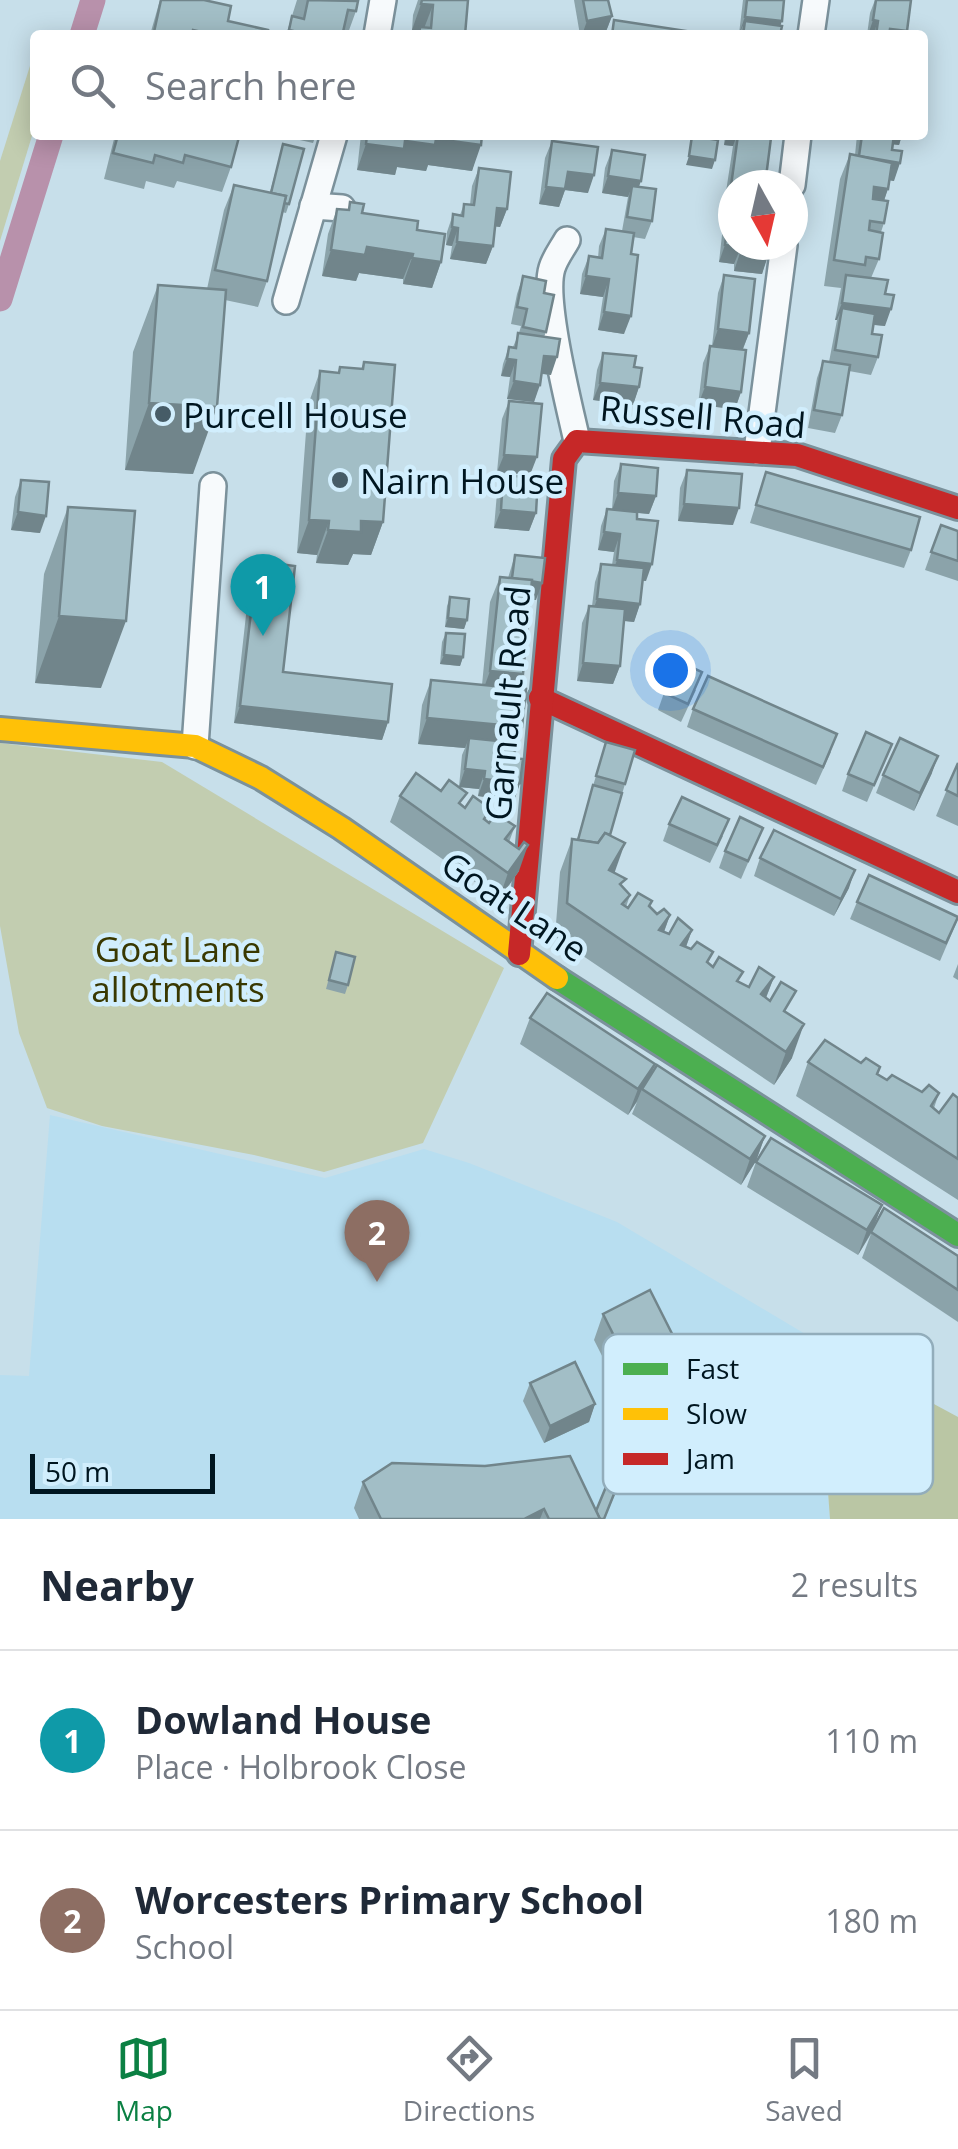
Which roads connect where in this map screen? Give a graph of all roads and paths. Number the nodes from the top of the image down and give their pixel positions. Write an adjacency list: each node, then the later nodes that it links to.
1 (383, 0): 3 (street)
2 (816, 0): 4 (street)
3 (378, 30)
4 (812, 30)
5 (333, 140): 8 (street)
6 (797, 140): 7 (street)
7 (794, 170)
8 (313, 206): 9 (street); 12 (street)
9 (342, 208)
10 (566, 240): 13 (street)
11 (782, 260): 14 (street)
12 (286, 301)
13 (570, 450): 14 (street, Russell Road); 17 (street, Garnault Road)
14 (757, 452): 16 (street, Russell Road)
15 (213, 486): 19 (street)
16 (958, 508)
17 (540, 698): 20 (street); 21 (street, Garnault Road)
18 (0, 729): 19 (street, Goat Lane)
19 (195, 746): 21 (street, Goat Lane)
20 (958, 892)
21 (520, 954): 22 (street, Goat Lane)
22 (958, 1235)

